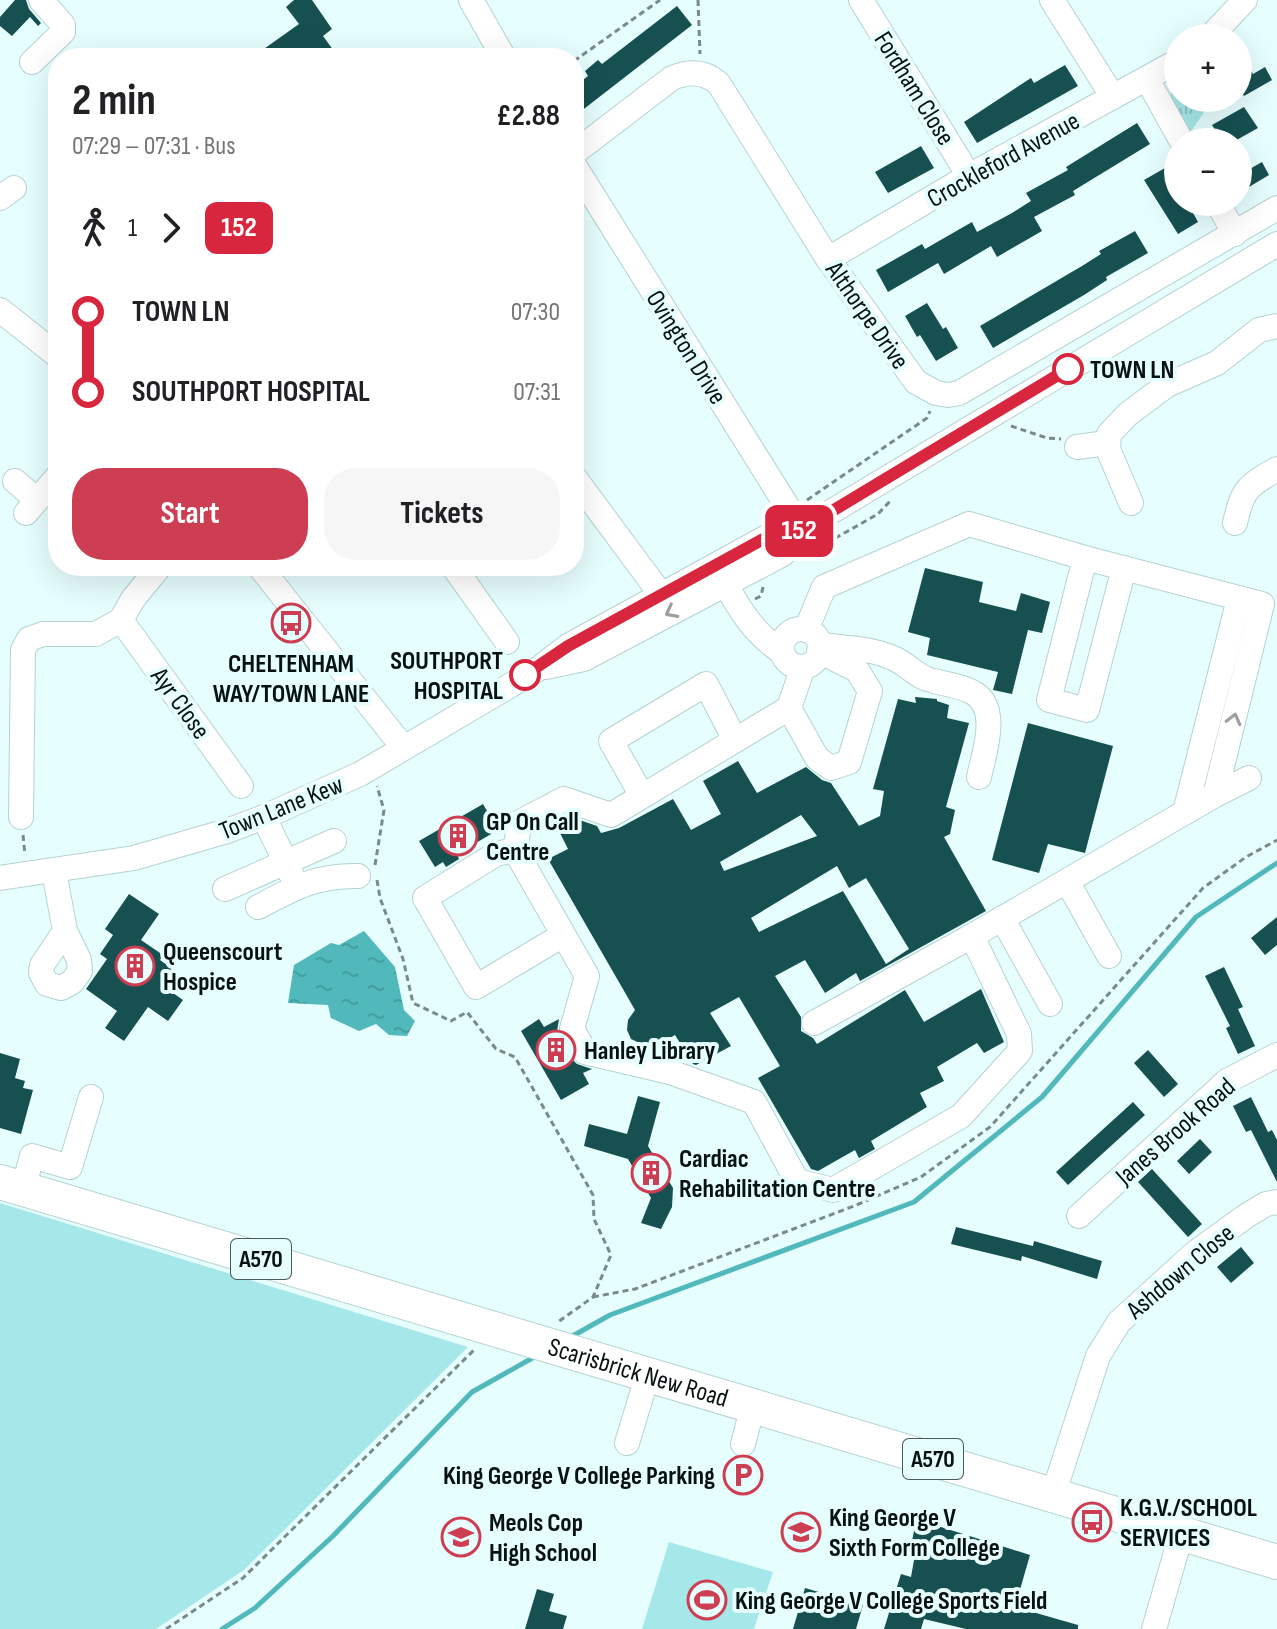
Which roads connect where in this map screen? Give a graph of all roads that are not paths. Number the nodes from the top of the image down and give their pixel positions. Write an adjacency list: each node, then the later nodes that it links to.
1 (41, 0): 8 (street)
2 (471, 0): 7 (street)
3 (861, 0): 14 (street, Fordham Close)
4 (1052, 0): 11 (street)
5 (1245, 0): 6 (street)
6 (1222, 24)
7 (498, 48)
8 (32, 62)
9 (1164, 69): 10 (street, Crockleford Avenue)
10 (1147, 79): 11 (street, Crockleford Avenue); 12 (street)
11 (1113, 97): 14 (street, Crockleford Avenue)
12 (1174, 128)
13 (584, 145): 20 (street, Althorpe Drive)
14 (969, 176): 20 (street, Crockleford Avenue)
15 (584, 200): 32 (street, Ovington Drive)
16 (1277, 208): 18 (street, Althorpe Drive)
17 (1225, 216): 18 (street)
18 (1235, 234): 20 (street, Althorpe Drive)
19 (1277, 244): 32 (street, Town Lane Kew)
20 (828, 259)
21 (1, 311): 23 (street)
22 (1277, 326): 24 (street)
23 (48, 348)
24 (1107, 443): 25 (street); 30 (street)
25 (1077, 447)
26 (1277, 469): 31 (street)
27 (15, 481): 28 (street)
28 (48, 487)
29 (584, 490): 39 (street)
30 (1131, 503)
31 (1235, 523)
32 (799, 531): 35 (street, Town Lane Kew)
33 (1085, 558): 34 (street); 34 (street); 43 (street)
34 (1124, 568): 50 (street, one-way to 34)
35 (728, 571): 43 (street); 46 (street, Town Lane Kew)
36 (152, 576): 41 (street)
37 (267, 576): 46 (street)
38 (460, 576): 42 (street)
39 (654, 585)
40 (1237, 607): 52 (street)
41 (121, 620): 49 (street, Ayr Close); 53 (street)
42 (507, 642)
43 (803, 646): 44 (street); 44 (street); 47 (street)
44 (789, 708): 45 (street)
45 (735, 740): 51 (street); 51 (street)
46 (403, 747): 54 (street, Town Lane Kew)
47 (979, 777)
48 (1249, 778): 50 (street)
49 (241, 786)
50 (1215, 795): 52 (street)
51 (642, 796): 56 (street)
52 (1185, 812): 61 (street)
53 (21, 817)
54 (264, 817): 57 (street); 58 (street, Town Lane Kew)
55 (334, 841): 57 (street)
56 (515, 850): 67 (street); 67 (street)
57 (286, 862): 62 (street); 63 (street)
58 (54, 871): 60 (street, Town Lane Kew); 66 (street)
59 (370, 873): 62 (street)
60 (0, 878)
61 (1067, 881): 65 (street); 69 (street)
62 (297, 887): 64 (street)
63 (225, 889)
64 (258, 907)
65 (1002, 918): 68 (street); 70 (street)
66 (65, 931)
67 (563, 935): 68 (street)
68 (972, 936): 71 (street)
69 (1109, 956)
70 (1050, 1004)
71 (814, 1023)
72 (1277, 1055): 76 (street, Janes Brook Road)
73 (91, 1097): 74 (street)
74 (11, 1186): 77 (highway, Scarisbrick New Road / A570)
75 (1277, 1202): 81 (street, Ashdown Close)
76 (1079, 1216)
77 (648, 1374): 78 (highway, Scarisbrick New Road / A570); 79 (street)
78 (753, 1406): 80 (street); 81 (highway, Scarisbrick New Road / A570)
79 (627, 1443)
80 (743, 1444)
81 (1053, 1495): 82 (highway, Scarisbrick New Road / A570)
82 (1181, 1535): 83 (highway, Scarisbrick New Road / A570); 84 (street)
83 (1277, 1562)
84 (1154, 1629)

